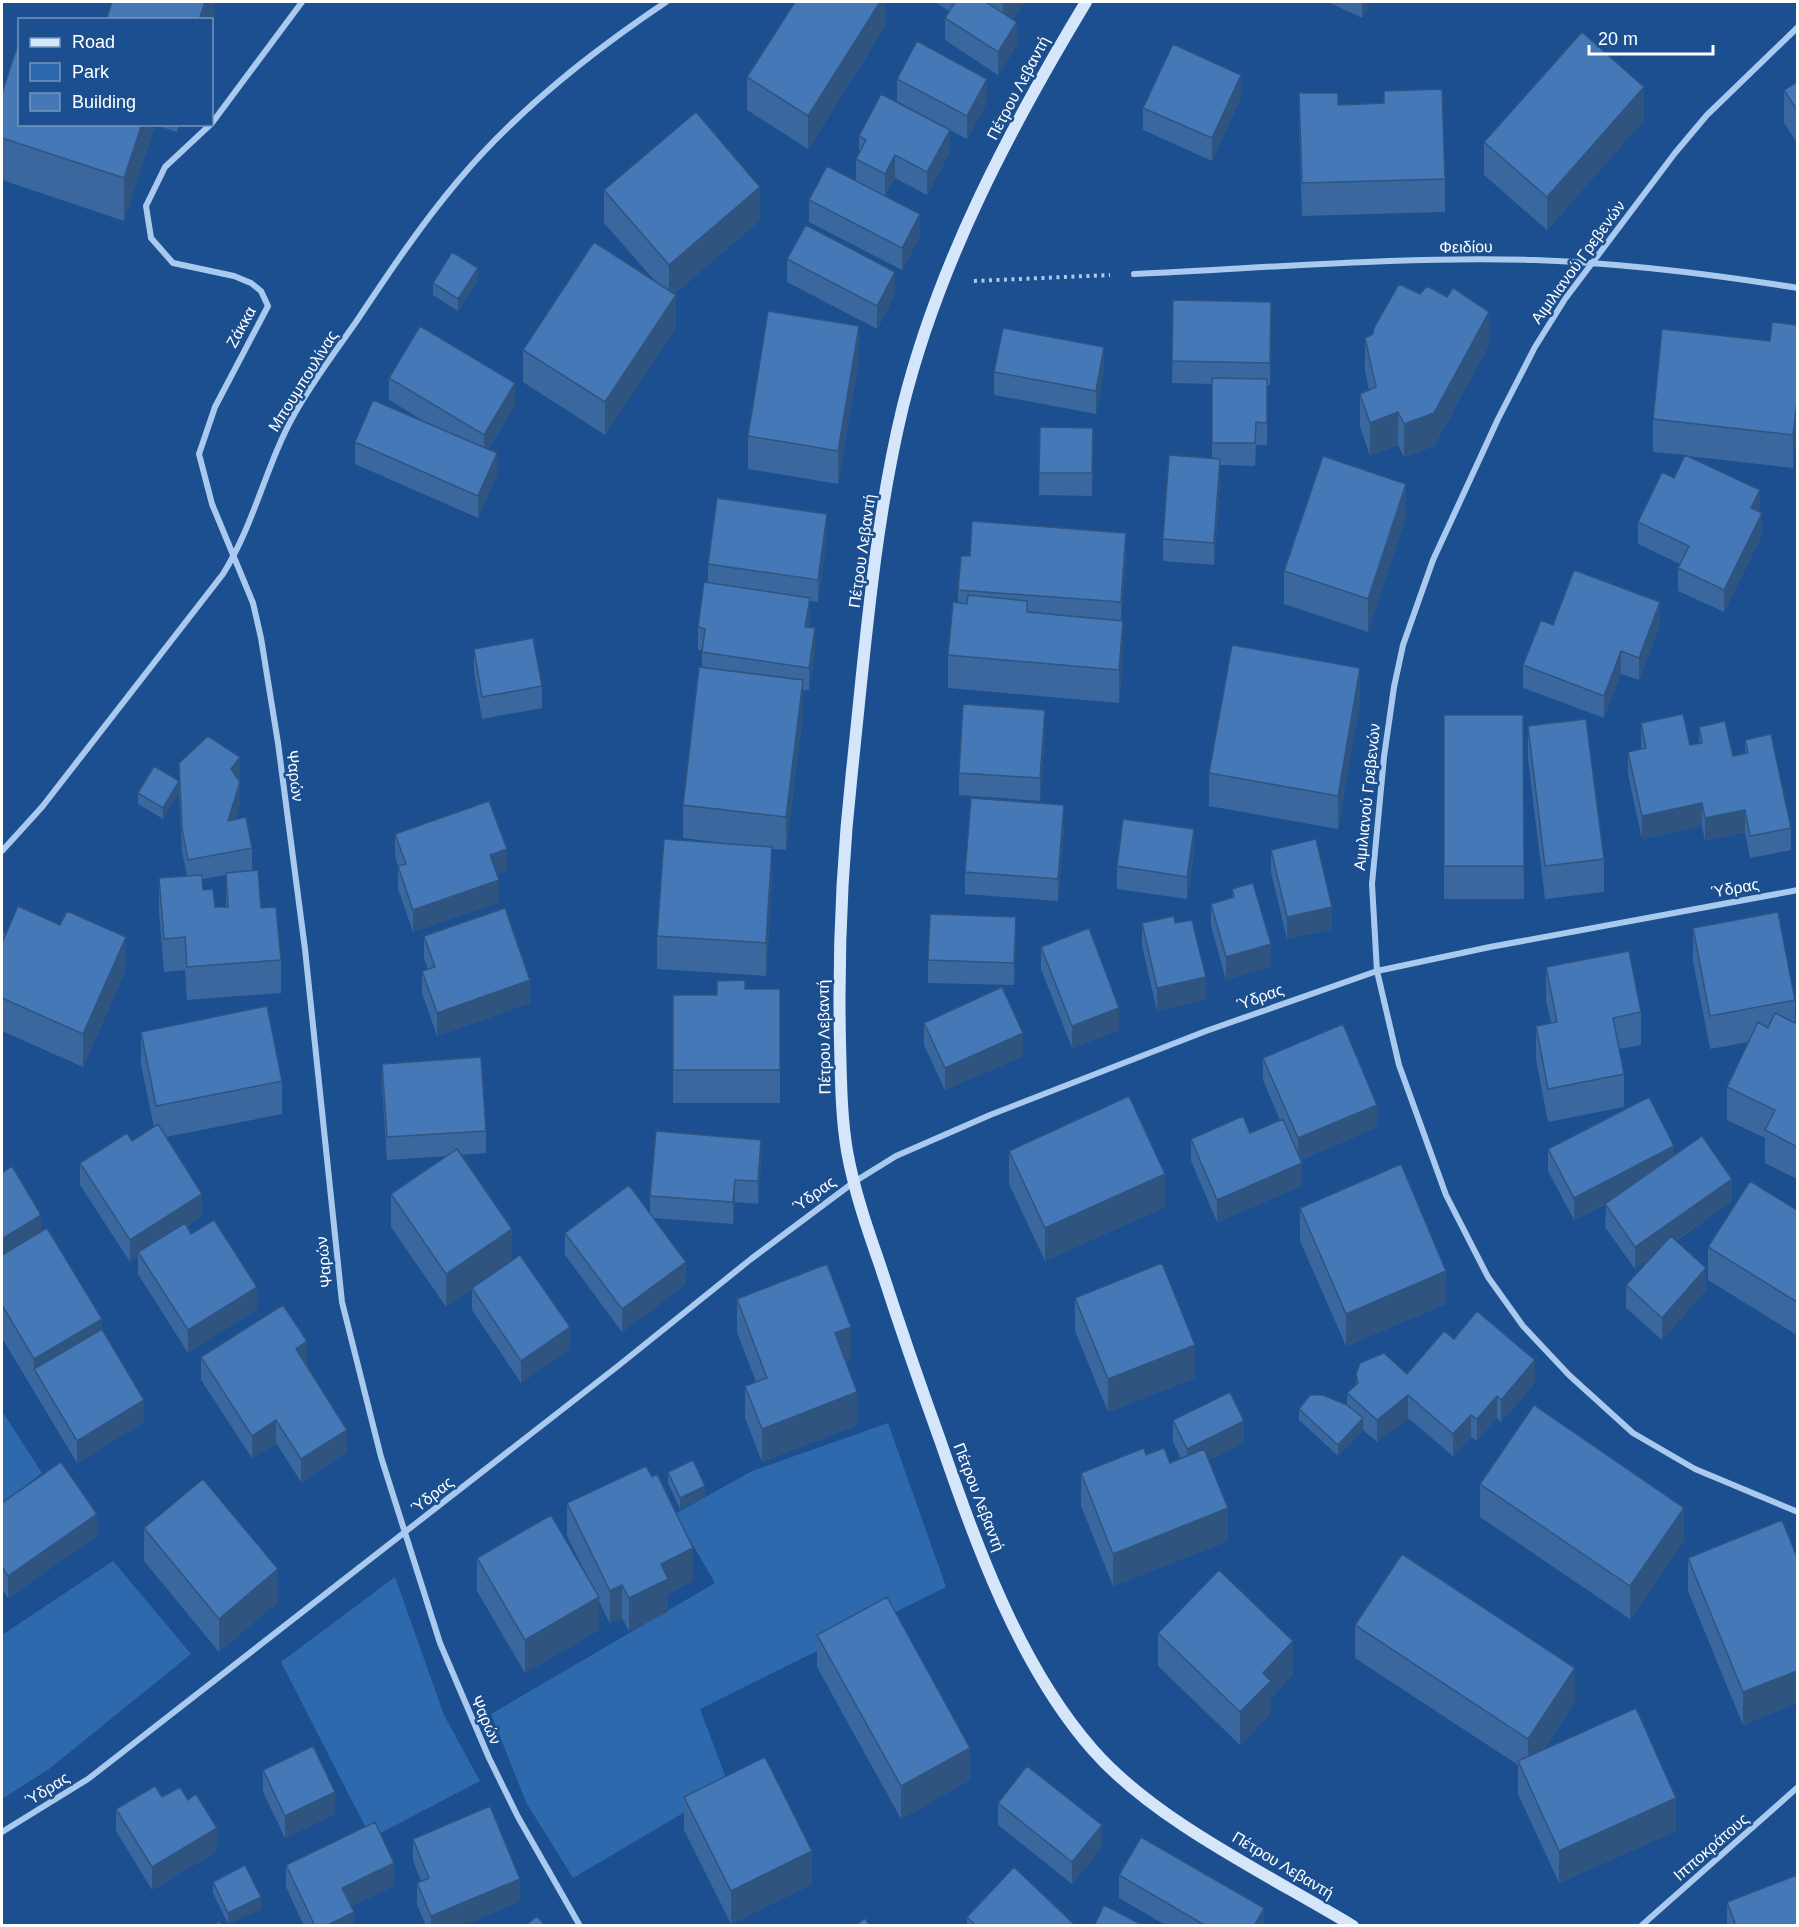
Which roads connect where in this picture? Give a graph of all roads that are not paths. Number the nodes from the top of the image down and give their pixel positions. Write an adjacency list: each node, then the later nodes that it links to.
1 (302, 2): 5 (street, Ζάκκα)
2 (666, 2): 10 (street, Μπουμπουλίνας)
3 (1086, 2): 14 (street, Πέτρου Λεβαντή)
4 (1797, 27): 7 (street, Αιμιλιανού Γρεβενών)
5 (213, 121)
6 (209, 126): 10 (street, Ζάκκα)
7 (1591, 264): 8 (street, Φειδίου); 9 (street, Φειδίου); 13 (street, Αιμιλιανού Γρεβενών)
8 (1134, 274)
9 (1797, 288)
10 (234, 557): 11 (street, Μπουμπουλίνας); 16 (street, Ψαρών)
11 (2, 851)
12 (1797, 890): 13 (street, Ύδρας)
13 (1377, 971): 14 (street, Ύδρας); 15 (street, Αιμιλιανού Γρεβενών)
14 (854, 1182): 16 (street, Ύδρας); 20 (street, Πέτρου Λεβαντή)
15 (1797, 1512)
16 (404, 1534): 18 (street, Ύδρας); 19 (street, Ψαρών)
17 (1797, 1787): 21 (street, Ιπποκράτους)
18 (2, 1832)
19 (580, 1926)
20 (1353, 1926)
21 (1641, 1926)

